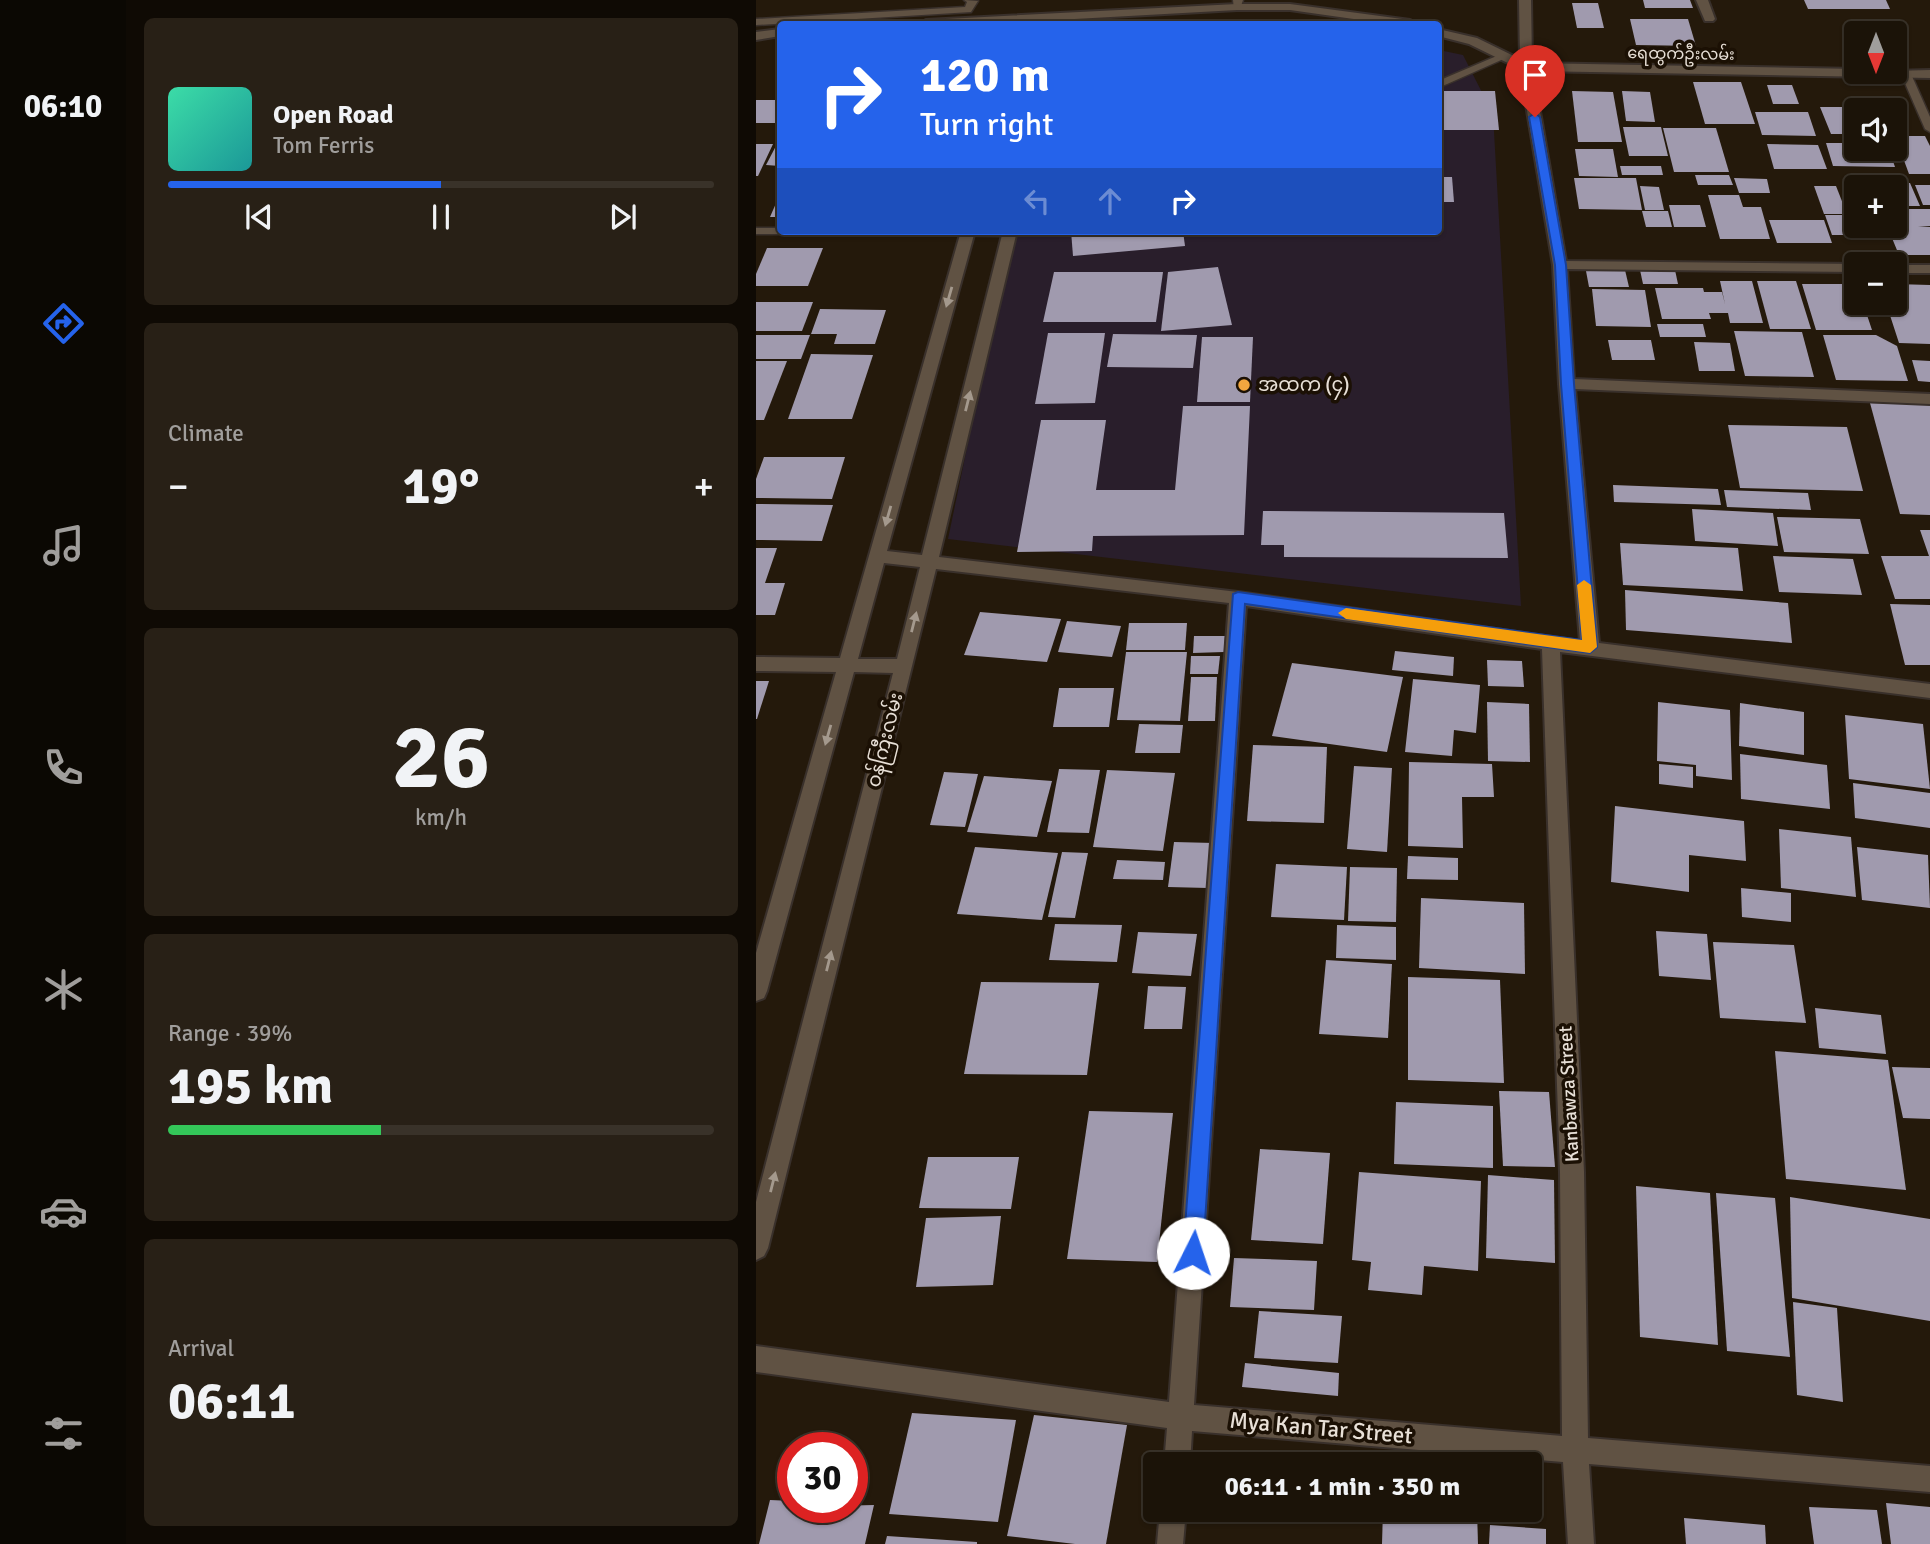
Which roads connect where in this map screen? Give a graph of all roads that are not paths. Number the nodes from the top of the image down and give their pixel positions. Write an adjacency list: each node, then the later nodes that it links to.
1 (969, 0): 9 (lane)
2 (1525, 0): 14 (street)
3 (1702, 0): 6 (street)
4 (1238, 4): 5 (street); 8 (street)
5 (1032, 19): 7 (street)
6 (1709, 19)
7 (990, 21)
8 (1389, 21)
9 (756, 22)
10 (777, 33): 12 (street)
11 (1442, 33): 13 (street, ရေထွက်ဦးလမ်း)
12 (756, 36)
13 (1503, 57): 14 (street, ရေထွက်ဦးလမ်း); 19 (lane)
14 (1526, 67): 15 (street, ရေထွက်ဦးလမ်း); 25 (street)
15 (1844, 73)
16 (1908, 74): 17 (street, ရေထွက်ဦးလမ်း)
17 (1930, 74)
18 (1908, 79): 20 (lane)
19 (1442, 83)
20 (1930, 129)
21 (756, 231): 22 (lane)
22 (777, 231)
23 (966, 235): 31 (street, one-way to 31)
24 (1009, 235): 32 (street, ဝန်ကြီးလမ်း, one-way to 24)
25 (1560, 265): 26 (street); 29 (street)
26 (1844, 268)
27 (1907, 269): 28 (street)
28 (1930, 269)
29 (1567, 384): 30 (street); 35 (street)
30 (1930, 399)
31 (877, 556): 32 (street); 37 (street)
32 (929, 562): 33 (street); 38 (street, ဝန်ကြီးလမ်း, one-way to 32)
33 (1238, 598): 34 (street); 43 (street)
34 (1551, 644): 35 (street); 44 (street, Kanbawza Street)
35 (1590, 647): 39 (street)
36 (756, 664): 37 (street)
37 (848, 666): 38 (street); 40 (street, one-way to 40)
38 (904, 666): 41 (street, ဝန်ကြီးလမ်း, one-way to 38)
39 (1930, 691)
40 (756, 991)
41 (756, 1248)
42 (756, 1359): 43 (street, Mya Kan Tar Street)
43 (1182, 1417): 44 (street, Mya Kan Tar Street); 45 (street)
44 (1575, 1450): 46 (street, Mya Kan Tar Street); 49 (street, Kanbawza Street)
45 (1178, 1452)
46 (1930, 1479)
47 (1172, 1522): 48 (street)
48 (1170, 1544)
49 (1581, 1544)

